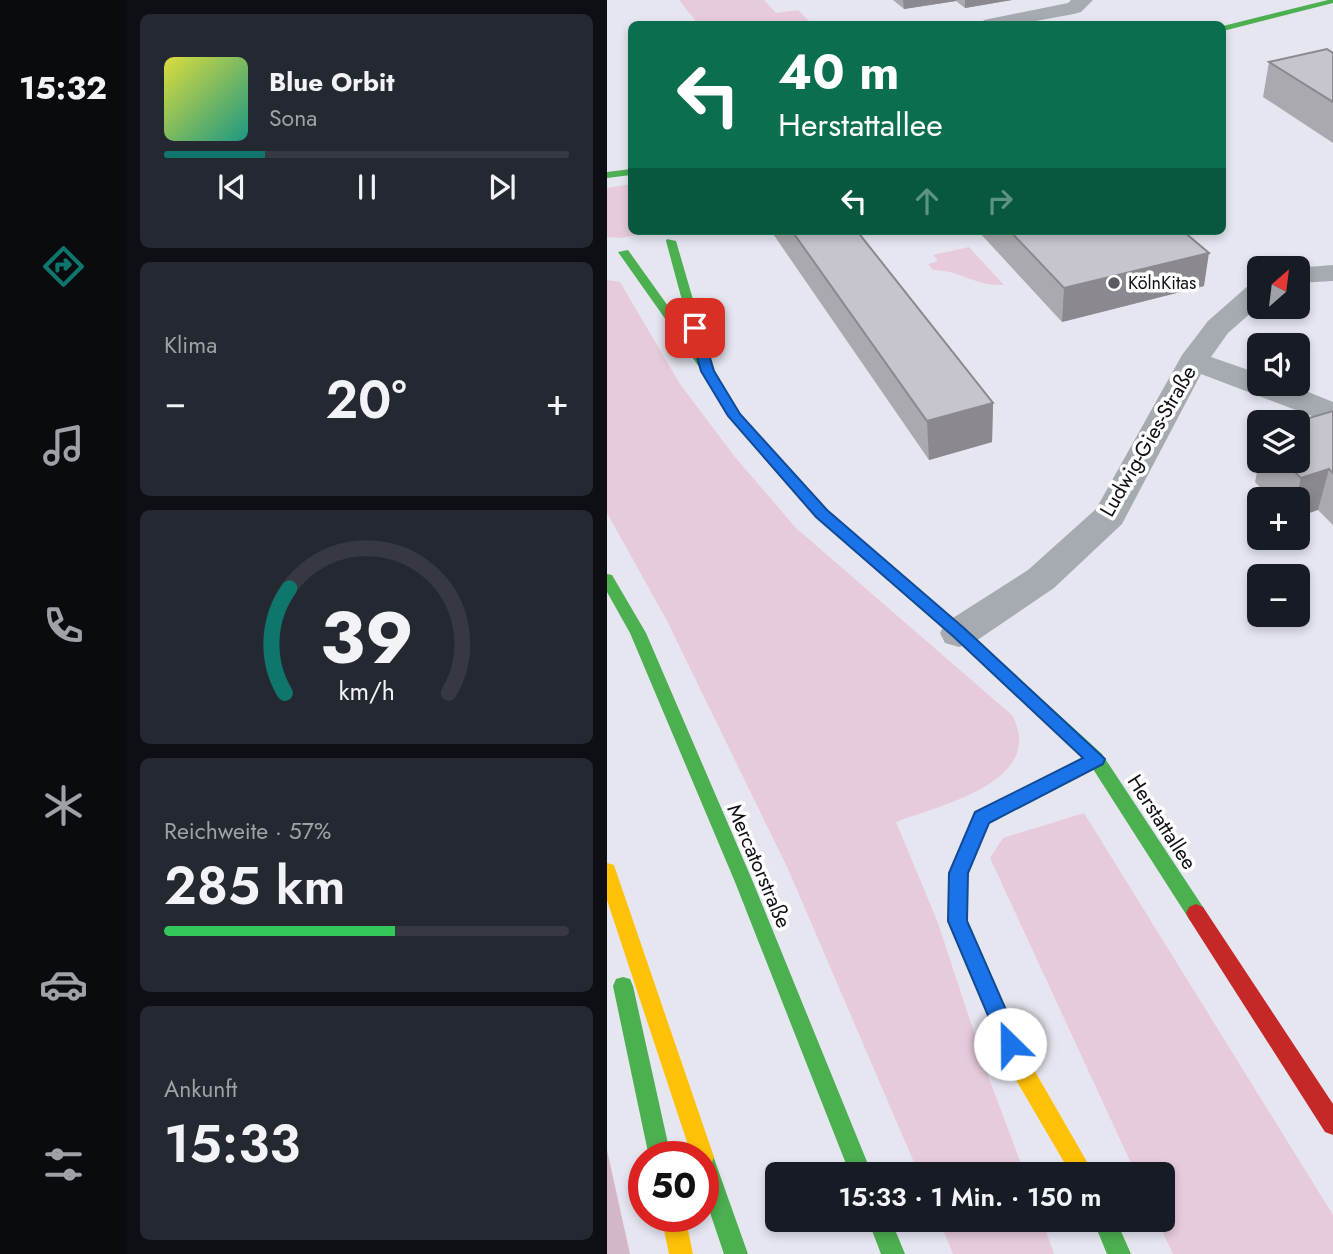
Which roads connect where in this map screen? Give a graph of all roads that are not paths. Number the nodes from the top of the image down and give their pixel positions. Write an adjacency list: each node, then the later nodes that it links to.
1 (1083, 0): 4 (street)
2 (1333, 1): 5 (street)
3 (1333, 18): 6 (street)
4 (1007, 21)
5 (1226, 28)
6 (1226, 41)
7 (607, 156): 8 (street)
8 (619, 173)
9 (671, 241): 15 (street, Herstattallee)
10 (607, 252): 15 (street, Herstattallee)
11 (1333, 273): 12 (street)
12 (1311, 274)
13 (1247, 301): 14 (street, Ludwig-Gies-Straße)
14 (1193, 361): 16 (street); 18 (street, Ludwig-Gies-Straße)
15 (708, 371): 18 (street, Herstattallee)
16 (1333, 414)
17 (607, 579): 27 (street, Mercatorstraße)
18 (959, 633): 19 (street, Herstattallee)
19 (1096, 759): 24 (street, Herstattallee); 28 (street)
20 (607, 871): 26 (street)
21 (607, 912): 22 (street)
22 (613, 939)
23 (619, 966): 25 (street)
24 (1333, 1124)
25 (657, 1141)
26 (698, 1141)
27 (856, 1162)
28 (1076, 1162)
29 (719, 1204): 34 (street)
30 (676, 1232): 33 (street)
31 (885, 1232): 35 (street)
32 (1109, 1232): 36 (street)
33 (681, 1254)
34 (736, 1254)
35 (893, 1254)
36 (1119, 1254)

